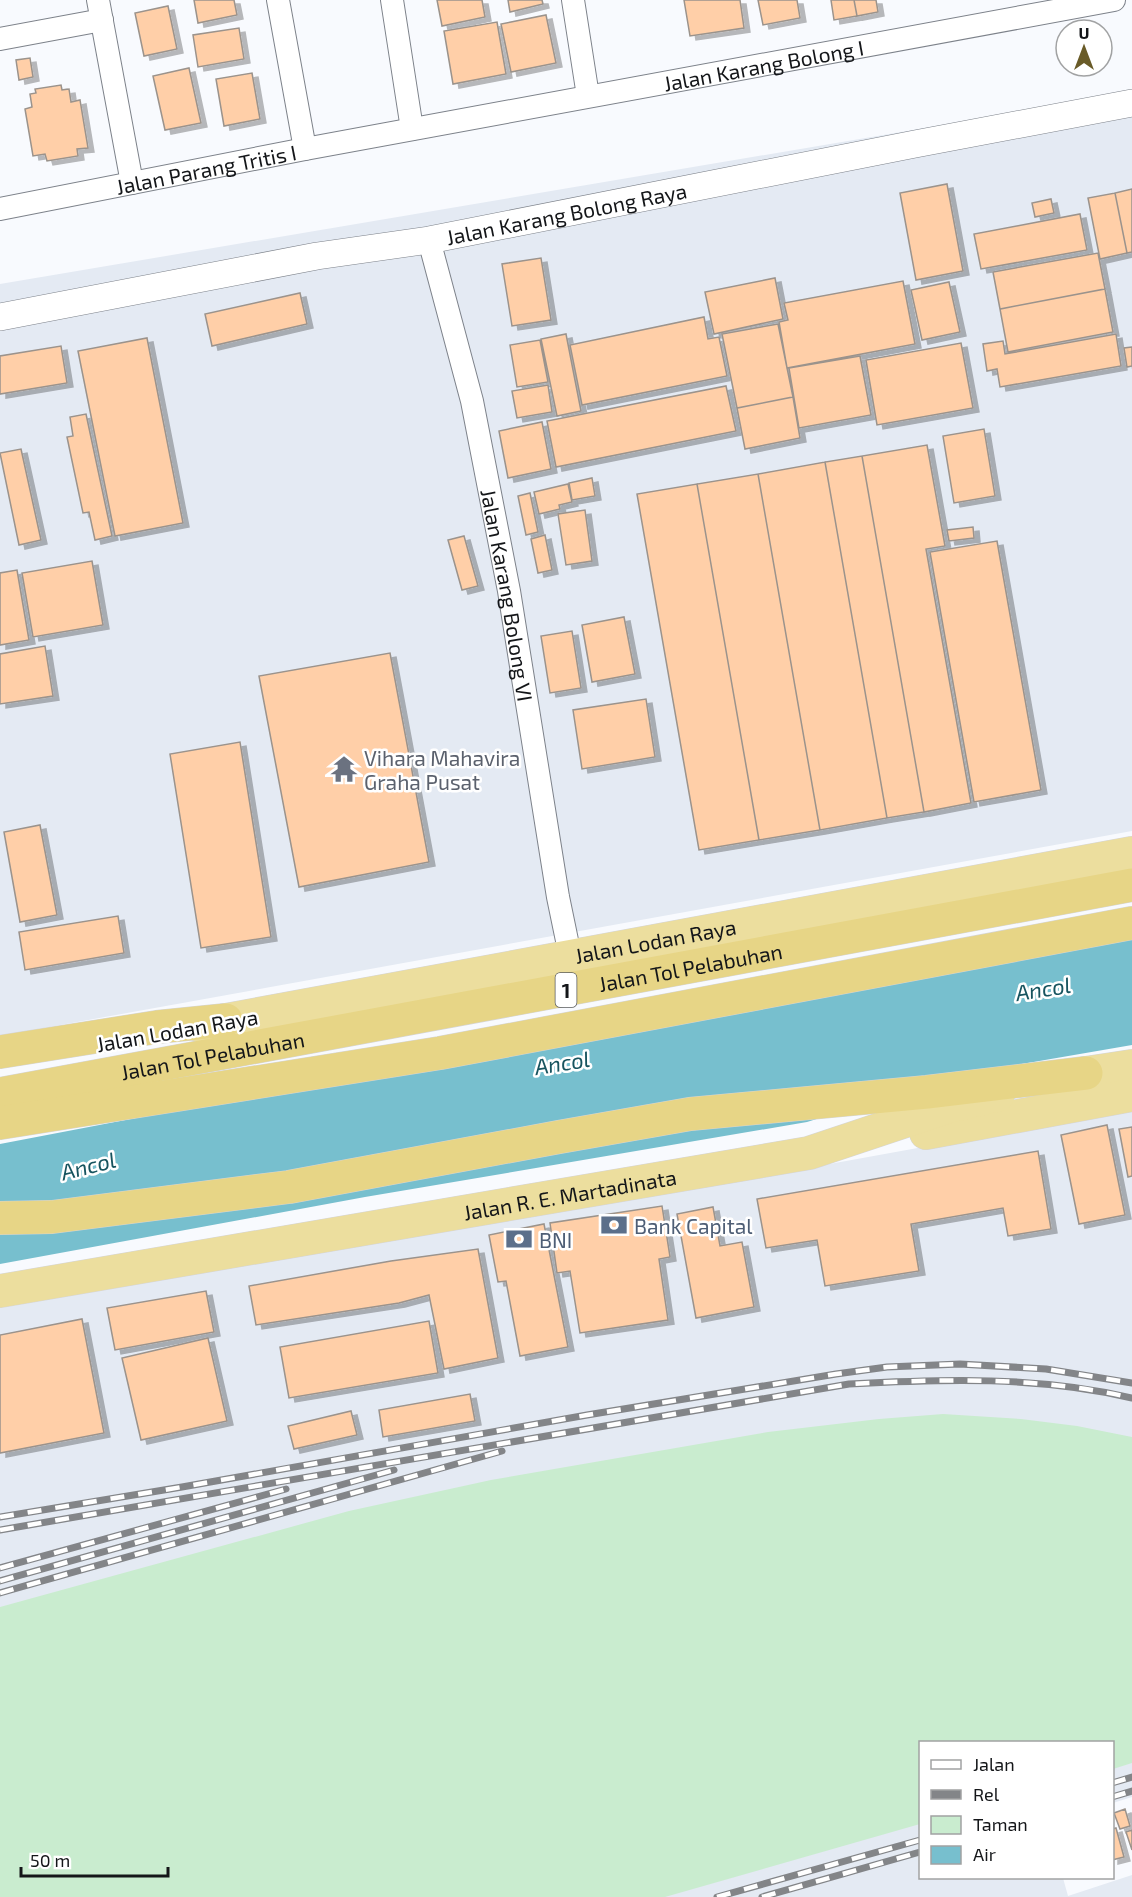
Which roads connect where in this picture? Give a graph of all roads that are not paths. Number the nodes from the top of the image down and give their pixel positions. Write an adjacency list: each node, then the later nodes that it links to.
1 (278, 0): 10 (street)
2 (392, 0): 9 (street)
3 (573, 0): 7 (street)
4 (1114, 0): 7 (street, Jalan Karang Bolong I)
5 (100, 10): 6 (street); 11 (street)
6 (0, 39)
7 (588, 96): 9 (street, Jalan Karang Bolong I)
8 (1132, 104): 13 (street, Jalan Karang Bolong Raya)
9 (412, 129): 10 (street, Jalan Parang Tritis I)
10 (305, 149): 11 (street, Jalan Parang Tritis I)
11 (132, 183): 12 (street, Jalan Parang Tritis I)
12 (0, 209)
13 (429, 240): 14 (street, Jalan Karang Bolong Raya); 18 (street, Jalan Karang Bolong VI)
14 (0, 317)
15 (1132, 853): 18 (highway, Jalan Lodan Raya / 1)
16 (1132, 885): 24 (highway, Jalan Tol Pelabuhan / 1)
17 (1132, 922): 26 (highway, Jalan Tol Pelabuhan / 1)
18 (570, 955): 19 (highway, Jalan Lodan Raya / 1)
19 (226, 1020): 20 (highway); 21 (highway, Jalan Lodan Raya / 1)
20 (0, 1052)
21 (0, 1063)
22 (1132, 1066): 23 (highway, Jalan R. E. Martadinata)
23 (1086, 1073): 27 (highway, Jalan R. E. Martadinata); 28 (highway)
24 (0, 1094)
25 (1132, 1095): 27 (highway)
26 (0, 1123)
27 (809, 1153): 29 (highway, Jalan R. E. Martadinata)
28 (0, 1218)
29 (0, 1291)

